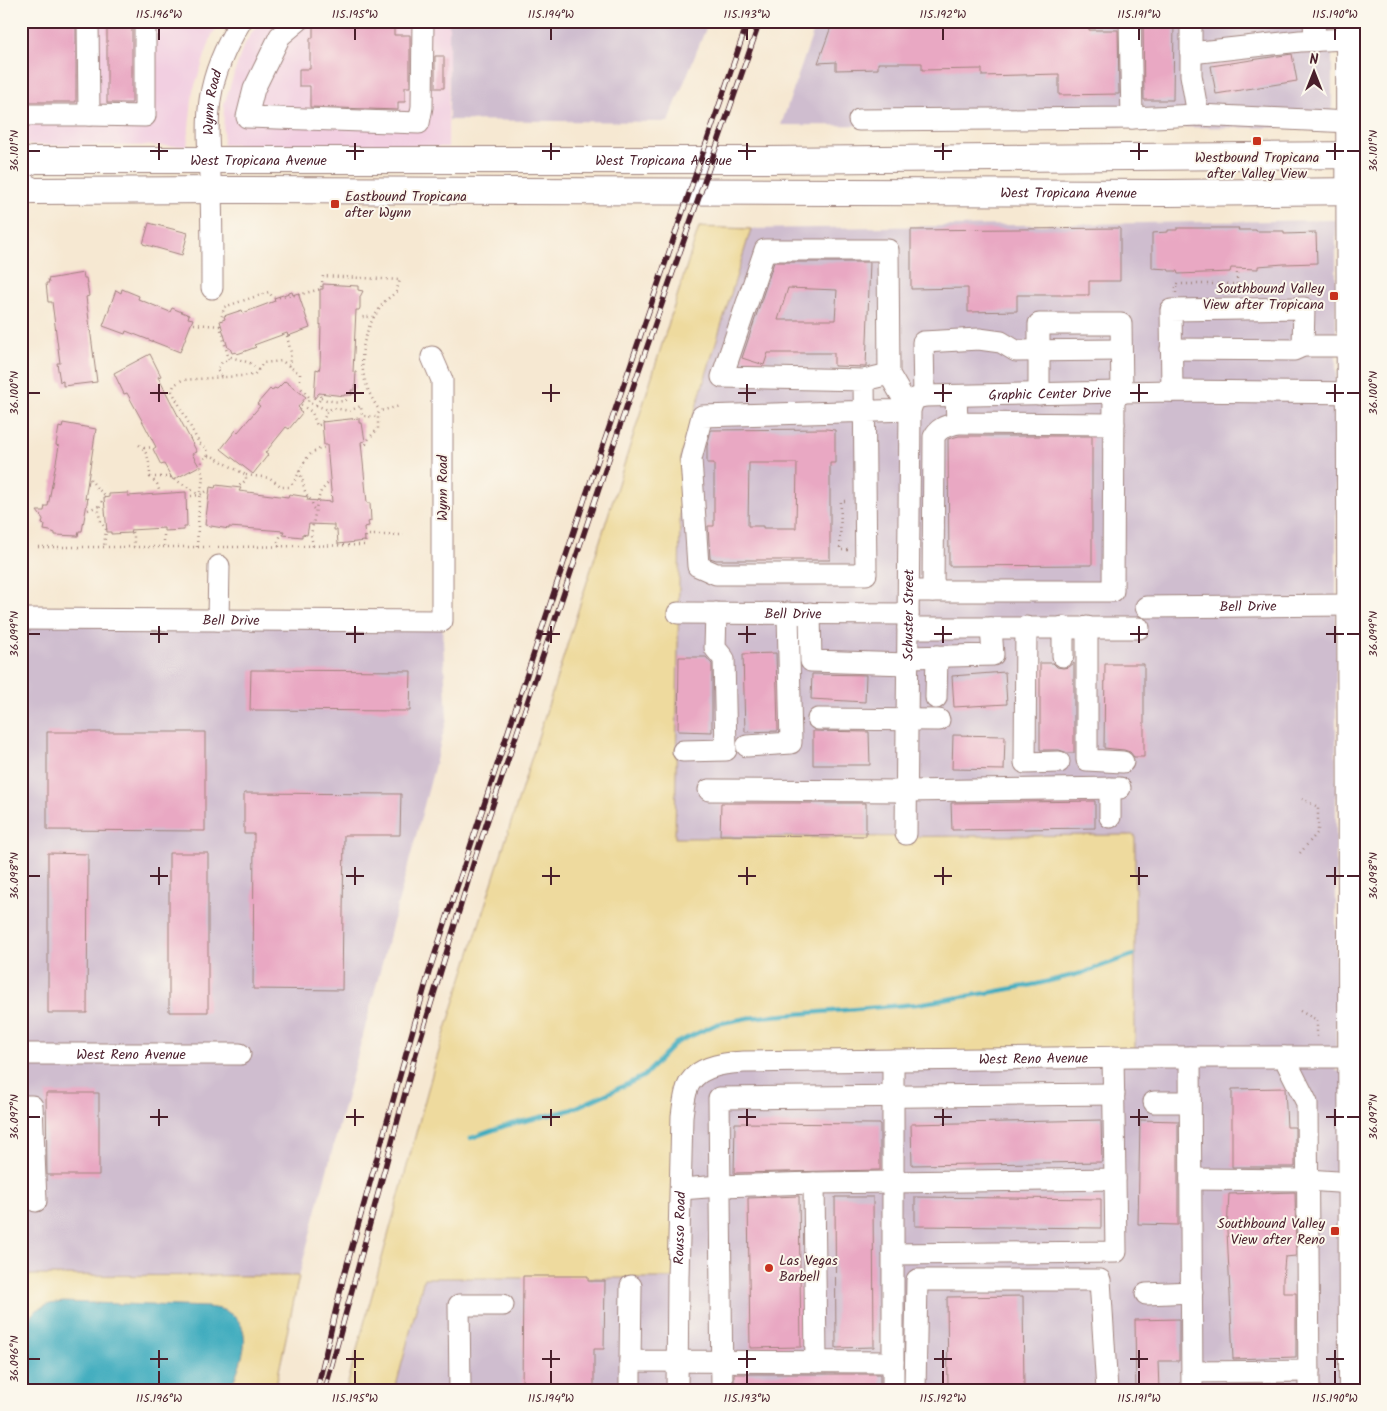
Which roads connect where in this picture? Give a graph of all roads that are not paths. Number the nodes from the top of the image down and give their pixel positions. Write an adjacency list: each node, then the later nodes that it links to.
1 (88, 21): 12 (street)
2 (145, 21): 12 (street)
3 (240, 21): 18 (street, Wynn Road)
4 (298, 21): 5 (street)
5 (423, 21)
6 (1130, 21): 14 (street)
7 (1191, 21): 10 (street)
8 (1349, 30): 9 (street); 16 (main road)
9 (1314, 31): 10 (street)
10 (1191, 53): 13 (street)
11 (21, 115): 12 (street)
12 (89, 115)
13 (1198, 115): 14 (street); 16 (street)
14 (1132, 118): 15 (street)
15 (859, 120)
16 (1350, 122): 17 (main road)
17 (1358, 155): 18 (main road, West Tropicana Avenue); 22 (main road)
18 (208, 160): 19 (main road, West Tropicana Avenue); 21 (street, Wynn Road)
19 (21, 166)
20 (21, 185): 21 (main road, West Tropicana Avenue)
21 (210, 190): 22 (main road, West Tropicana Avenue); 23 (street, Wynn Road)
22 (1358, 191): 25 (main road)
23 (212, 288)
24 (1303, 346): 25 (street); 26 (street); 26 (street)
25 (1350, 346): 33 (main road)
26 (1172, 349): 31 (street)
27 (1039, 351): 32 (street); 34 (street); 36 (street, Schuster Street)
28 (432, 357): 51 (street, Wynn Road)
29 (890, 374): 30 (street); 30 (street); 36 (street)
30 (864, 380): 37 (street)
31 (1172, 391): 32 (street, Graphic Center Drive); 33 (street, Graphic Center Drive)
32 (1118, 393): 34 (street, Graphic Center Drive); 39 (street)
33 (1358, 393): 43 (main road)
34 (1039, 394): 35 (street, Graphic Center Drive)
35 (956, 396): 36 (street, Graphic Center Drive); 38 (street)
36 (916, 402): 37 (street, Graphic Center Drive); 41 (street, Schuster Street)
37 (865, 411): 37 (street)
38 (957, 424): 39 (street); 42 (street)
39 (1114, 424): 42 (street)
40 (219, 566): 50 (street)
41 (909, 591): 42 (street); 52 (street, Schuster Street)
42 (933, 591)
43 (1358, 604): 44 (street, Bell Drive); 78 (main road)
44 (1146, 606)
45 (678, 613): 46 (street, Bell Drive)
46 (716, 613): 47 (street, Bell Drive); 66 (street)
47 (788, 613): 48 (street, Bell Drive); 65 (street)
48 (810, 613): 52 (street, Bell Drive); 60 (street)
49 (21, 619): 50 (street, Bell Drive)
50 (218, 620): 51 (street, Bell Drive)
51 (442, 620)
52 (908, 621): 56 (street, Bell Drive); 60 (street, Schuster Street)
53 (1026, 627): 54 (street, Bell Drive); 56 (street, Bell Drive); 67 (street)
54 (1062, 627): 55 (street, Bell Drive); 59 (street)
55 (1087, 627): 57 (street, Bell Drive); 68 (street)
56 (991, 628): 58 (street)
57 (1139, 628)
58 (937, 656): 60 (street); 61 (street)
59 (1064, 656)
60 (908, 660): 64 (street, Schuster Street)
61 (936, 698)
62 (818, 719): 64 (street)
63 (939, 720): 64 (street)
64 (907, 721): 70 (street, Schuster Street)
65 (747, 746)
66 (684, 751)
67 (1059, 762)
68 (1124, 762)
69 (709, 790): 70 (street)
70 (907, 791): 71 (street); 72 (street, Schuster Street)
71 (1110, 817)
72 (906, 834)
73 (21, 1054): 74 (street, West Reno Avenue)
74 (240, 1054)
75 (1114, 1057): 76 (street, West Reno Avenue); 79 (street, West Reno Avenue); 81 (street)
76 (1190, 1057): 77 (street, West Reno Avenue); 84 (street)
77 (1284, 1057): 78 (street, West Reno Avenue); 88 (street)
78 (1359, 1057): 90 (main road)
79 (893, 1060): 80 (street, West Reno Avenue); 82 (street)
80 (702, 1071): 93 (street, Rousso Road)
81 (1114, 1094): 82 (street); 86 (street)
82 (893, 1096): 89 (street); 92 (street)
83 (1154, 1102): 84 (street)
84 (1190, 1102): 87 (street)
85 (21, 1106): 94 (street)
86 (1115, 1179): 89 (street); 95 (street)
87 (1191, 1179): 88 (street); 97 (street)
88 (1308, 1180): 90 (street); 106 (street)
89 (893, 1182): 91 (street); 95 (street)
90 (1352, 1183): 114 (main road)
91 (814, 1184): 92 (street); 103 (street)
92 (720, 1186): 93 (street); 102 (street)
93 (680, 1189): 101 (street, Rousso Road)
94 (36, 1201)
95 (893, 1254): 104 (street)
96 (631, 1286): 100 (street)
97 (1192, 1292): 98 (street); 105 (street)
98 (1146, 1294)
99 (503, 1305): 107 (street)
100 (630, 1361): 101 (street); 108 (street)
101 (678, 1361): 102 (street); 109 (street, Rousso Road)
102 (722, 1362): 103 (street); 110 (street)
103 (816, 1362): 104 (street)
104 (893, 1362): 111 (street)
105 (1192, 1381): 106 (street)
106 (1309, 1381)
107 (460, 1390)
108 (630, 1390)
109 (677, 1390)
110 (722, 1390)
111 (893, 1390)
112 (914, 1390): 113 (street)
113 (1107, 1390)
114 (1352, 1390)

